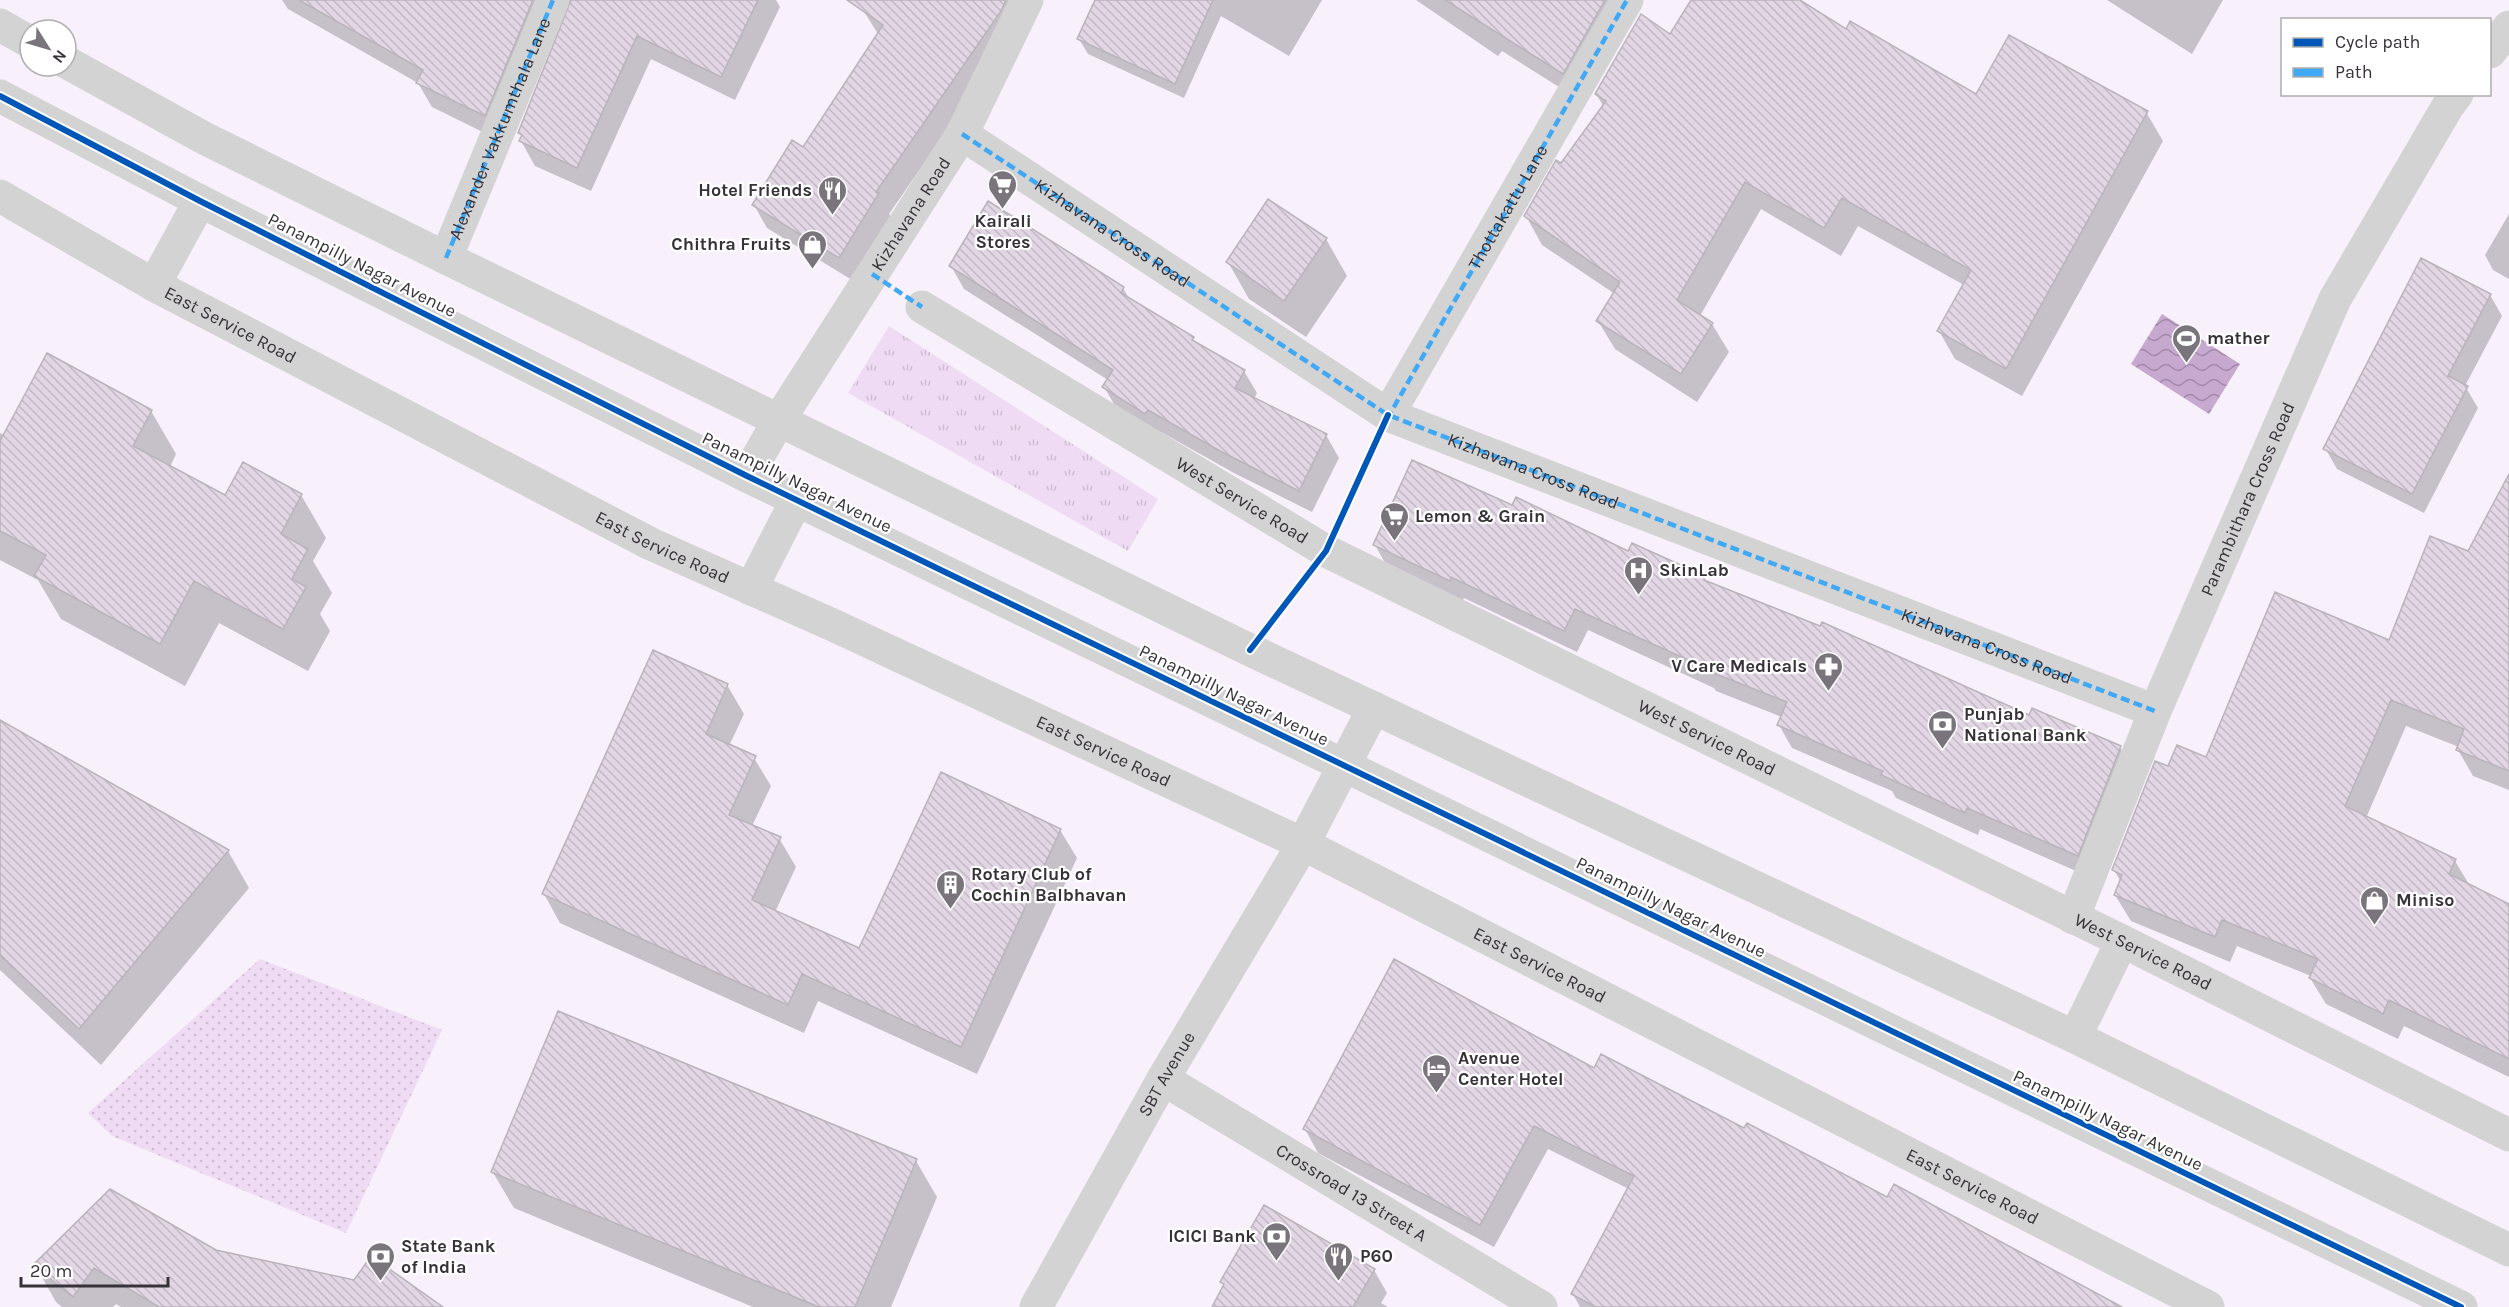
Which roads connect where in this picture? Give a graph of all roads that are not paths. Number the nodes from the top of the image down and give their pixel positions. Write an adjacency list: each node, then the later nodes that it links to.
1 (554, 0): 12 (street, Alexander Vakkumthala Lane)
2 (1027, 0): 9 (street, Kizhavana Road)
3 (1627, 0): 15 (street, Thottakattu Lane)
4 (2509, 27): 5 (street)
5 (2491, 51)
6 (78, 69): 12 (street)
7 (0, 96): 11 (street, Panampilly Nagar Avenue)
8 (2456, 96): 21 (street, Parambithara Cross Road)
9 (962, 134): 15 (street, Kizhavana Cross Road); 16 (street, Kizhavana Road)
10 (0, 196): 13 (street, East Service Road)
11 (200, 201): 13 (street); 17 (street, Panampilly Nagar Avenue)
12 (446, 258): 16 (street)
13 (154, 285): 19 (street, East Service Road)
14 (922, 307): 24 (street, West Service Road)
15 (1388, 415): 21 (street, Kizhavana Cross Road)
16 (779, 420): 17 (street, Kizhavana Road); 20 (street)
17 (747, 476): 18 (street, Panampilly Nagar Avenue)
18 (797, 499): 19 (street); 22 (street, Panampilly Nagar Avenue)
19 (751, 589): 23 (street, East Service Road)
20 (1374, 708): 22 (street, SBT Avenue); 26 (street)
21 (2155, 711): 24 (street, Parambithara Cross Road)
22 (1343, 765): 23 (street, SBT Avenue); 33 (street, Panampilly Nagar Avenue)
23 (1303, 844): 27 (street, SBT Avenue); 32 (street, East Service Road)
24 (2073, 918): 25 (street, West Service Road)
25 (2122, 941): 26 (street); 28 (street, West Service Road)
26 (2075, 1037): 29 (street)
27 (1163, 1080): 30 (street, SBT Avenue); 31 (street, Crossroad 13 Street A)
28 (2509, 1135)
29 (2509, 1250)
30 (1036, 1307)
31 (1541, 1307)
32 (2208, 1307)
33 (2461, 1307)

